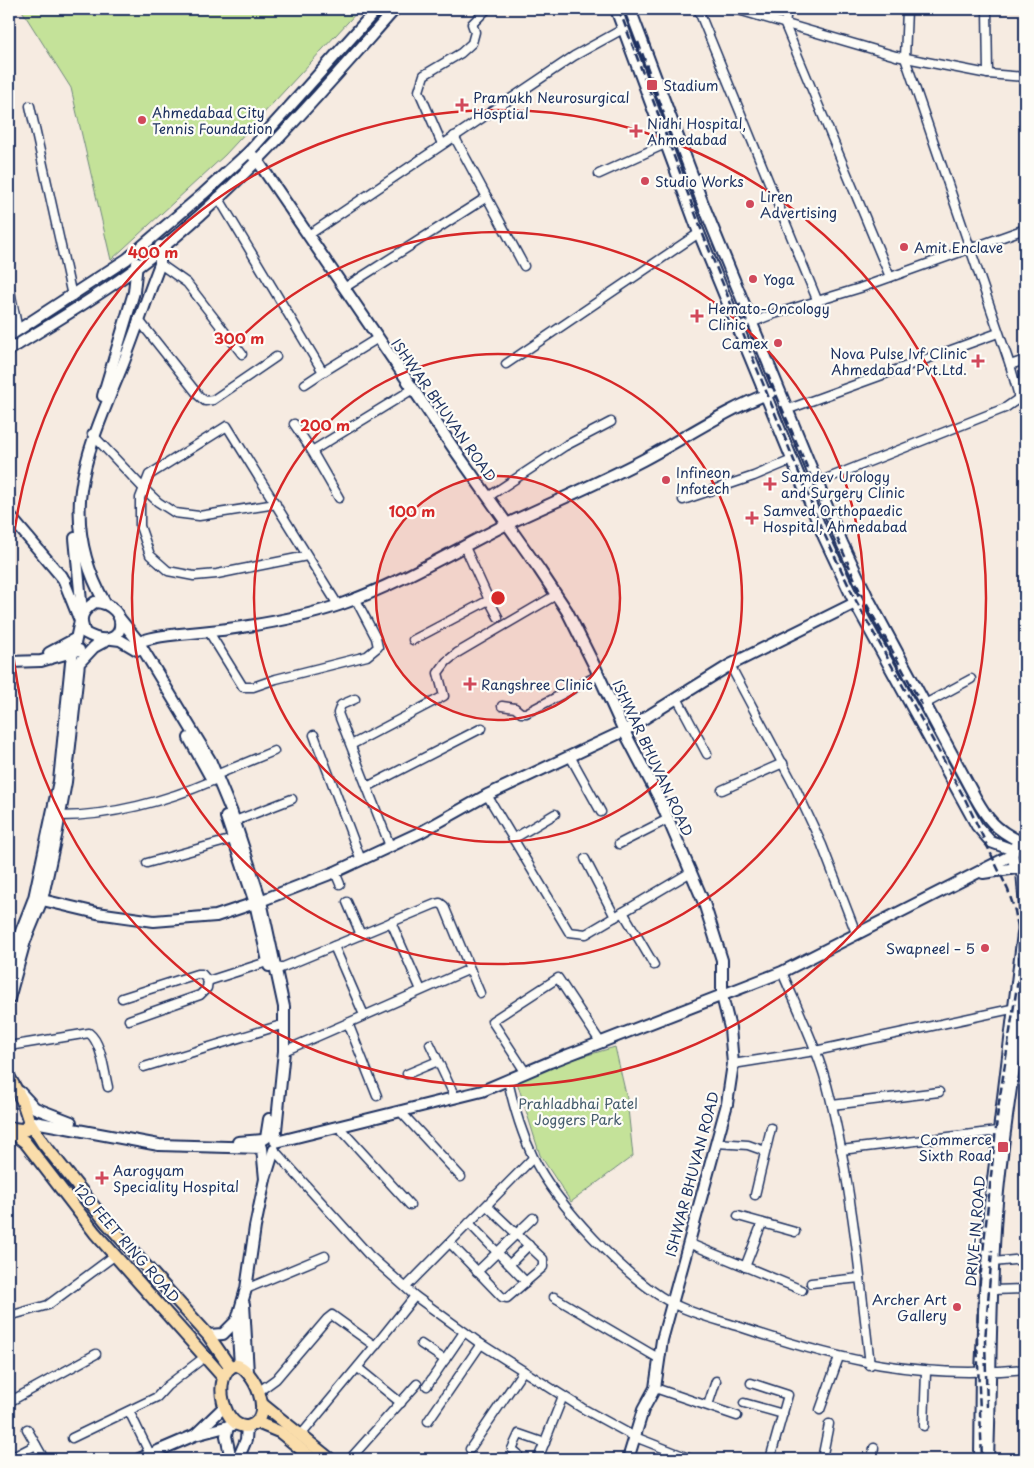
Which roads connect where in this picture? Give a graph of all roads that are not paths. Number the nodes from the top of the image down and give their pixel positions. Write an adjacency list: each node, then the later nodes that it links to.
1 (378, 9): 22 (street)
2 (395, 9): 23 (street)
3 (487, 9): 20 (street)
4 (616, 9): 12 (street)
5 (630, 9): 16 (street)
6 (698, 9): 43 (street)
7 (735, 9): 11 (street)
8 (787, 9): 11 (street)
9 (906, 9): 13 (street)
10 (988, 9): 14 (street)
11 (785, 25): 13 (street); 38 (street)
12 (623, 29): 18 (street); 19 (street)
13 (905, 58): 14 (street); 32 (street)
14 (988, 74): 15 (street)
15 (1025, 78)
16 (665, 102): 18 (street); 45 (street)
17 (30, 106): 42 (street)
18 (652, 107): 21 (street)
19 (454, 136): 20 (street); 25 (street)
20 (442, 144): 29 (street)
21 (665, 144): 24 (street); 28 (street)
22 (249, 152): 23 (street, ISHWAR BHUVAN ROAD); 30 (street)
23 (257, 160): 26 (street); 29 (street, ISHWAR BHUVAN ROAD)
24 (599, 174)
25 (487, 197): 35 (street); 40 (street)
26 (218, 198): 31 (street); 57 (street)
27 (1025, 229): 32 (street)
28 (699, 233): 46 (street); 55 (street)
29 (310, 234): 40 (street, ISHWAR BHUVAN ROAD)
30 (156, 235): 31 (street); 33 (street)
31 (161, 248): 34 (street); 36 (street)
32 (969, 249): 38 (street); 48 (street)
33 (136, 252): 36 (street); 42 (street)
34 (160, 264): 44 (street); 52 (street)
35 (524, 266)
36 (138, 267): 37 (street); 41 (street)
37 (123, 277): 41 (street); 51 (street)
38 (890, 277): 43 (street)
39 (9, 286): 47 (street)
40 (344, 288): 50 (street, ISHWAR BHUVAN ROAD)
41 (134, 292): 65 (street)
42 (72, 296): 47 (street)
43 (818, 302): 45 (street)
44 (138, 319): 53 (street); 65 (street)
45 (750, 323): 46 (street); 60 (street)
46 (738, 328): 61 (street)
47 (18, 330): 49 (street)
48 (998, 333): 56 (street); 62 (street)
49 (9, 336)
50 (378, 338): 57 (street); 59 (street, ISHWAR BHUVAN ROAD)
51 (9, 350)
52 (242, 354)
53 (276, 357)
54 (1025, 360): 56 (street)
55 (506, 364)
56 (1010, 365): 68 (street)
57 (323, 372): 58 (street)
58 (304, 384)
59 (413, 389): 66 (street); 71 (street, ISHWAR BHUVAN ROAD)
60 (778, 390): 61 (street); 62 (street)
61 (765, 394): 67 (street); 76 (street)
62 (786, 410): 68 (street)
63 (611, 422): 71 (street)
64 (294, 424): 66 (street)
65 (93, 434): 69 (street); 83 (street); 86 (street)
66 (312, 451): 72 (street)
67 (792, 460): 70 (street); 73 (street)
68 (816, 482): 70 (street); 80 (street)
69 (143, 488): 74 (street); 74 (street); 78 (street)
70 (802, 488): 84 (street)
71 (488, 497): 76 (street, ISHWAR BHUVAN ROAD)
72 (339, 498)
73 (683, 500)
74 (276, 504): 78 (street)
75 (9, 515): 86 (street)
76 (508, 524): 77 (street); 79 (street, ISHWAR BHUVAN ROAD)
77 (465, 547): 81 (street); 82 (street)
78 (307, 556): 85 (street)
79 (556, 595): 99 (street, ISHWAR BHUVAN ROAD); 108 (street)
80 (867, 596): 84 (street); 103 (street)
81 (355, 598): 85 (street); 89 (street)
82 (489, 600): 87 (street); 92 (street)
83 (105, 603): 86 (street); 88 (street)
84 (855, 603): 98 (street); 127 (street)
85 (338, 605): 89 (street)
86 (81, 616): 90 (street); 91 (street)
87 (498, 617)
88 (120, 619): 91 (street); 93 (street)
89 (209, 632): 93 (street)
90 (75, 639): 95 (street); 96 (street)
91 (109, 640): 93 (street); 94 (street)
92 (413, 640)
93 (136, 644): 113 (street)
94 (94, 647): 95 (street); 120 (street)
95 (73, 651): 97 (street); 136 (street)
96 (9, 656)
97 (9, 662)
98 (730, 665): 101 (street); 112 (street)
99 (599, 675): 104 (street); 106 (street, ISHWAR BHUVAN ROAD)
100 (971, 679): 103 (street)
101 (677, 698): 106 (street); 110 (street)
102 (355, 699): 108 (street)
103 (925, 704): 127 (street)
104 (502, 706)
105 (482, 728): 114 (street)
106 (624, 731): 111 (street); 121 (street, ISHWAR BHUVAN ROAD)
107 (314, 735): 129 (street)
108 (352, 745): 114 (street)
109 (274, 751): 113 (street)
110 (706, 754)
111 (570, 756): 116 (street); 118 (street)
112 (783, 763): 115 (street); 144 (street)
113 (214, 778): 120 (street); 122 (street); 124 (street)
114 (367, 787): 126 (street)
115 (722, 790)
116 (487, 795): 123 (street); 126 (street)
117 (292, 800): 122 (street)
118 (601, 812)
119 (555, 814): 123 (street)
120 (60, 816): 136 (street)
121 (668, 819): 125 (street); 133 (street, ISHWAR BHUVAN ROAD)
122 (235, 821): 137 (street)
123 (513, 839): 141 (street)
124 (233, 840): 130 (street); 137 (street)
125 (619, 844)
126 (390, 846): 129 (street)
127 (1018, 846): 131 (street); 134 (street)
128 (585, 859): 141 (street)
129 (361, 860): 132 (street)
130 (147, 863)
131 (1021, 870): 134 (street); 139 (street)
132 (335, 872): 135 (street); 137 (street)
133 (691, 872): 140 (street); 156 (street, ISHWAR BHUVAN ROAD)
134 (972, 874): 144 (street)
135 (340, 884)
136 (38, 899): 137 (street); 151 (street); 159 (street)
137 (258, 902): 147 (street); 150 (street)
138 (347, 902): 145 (street)
139 (1025, 908)
140 (623, 912): 141 (street); 148 (street)
141 (615, 917)
142 (1025, 917): 160 (street, DRIVE-IN ROAD)
143 (391, 922): 145 (street); 149 (street); 154 (street)
144 (856, 933): 152 (street)
145 (361, 935): 146 (street)
146 (334, 946): 150 (street); 161 (street)
147 (268, 962): 153 (street); 164 (street)
148 (654, 965)
149 (470, 969): 154 (street); 155 (street)
150 (276, 970): 168 (street)
151 (9, 971)
152 (782, 972): 156 (street); 169 (street)
153 (208, 981): 158 (street); 162 (street)
154 (421, 990): 161 (street)
155 (480, 993)
156 (722, 996): 165 (street); 171 (street, ISHWAR BHUVAN ROAD)
157 (1025, 996): 212 (street, DRIVE-IN ROAD)
158 (122, 998)
159 (9, 999)
160 (1016, 1008): 169 (street); 188 (street, DRIVE-IN ROAD)
161 (364, 1015): 163 (street)
162 (129, 1020)
163 (348, 1023): 168 (street); 179 (street)
164 (278, 1026): 172 (street); 190 (street)
165 (601, 1043): 173 (street); 173 (street)
166 (430, 1044): 170 (street)
167 (9, 1046): 177 (street)
168 (284, 1051): 190 (street)
169 (815, 1051): 171 (street); 181 (street)
170 (438, 1061): 174 (street); 180 (street)
171 (733, 1064): 191 (street, ISHWAR BHUVAN ROAD)
172 (144, 1067)
173 (526, 1073): 176 (street)
174 (407, 1074)
175 (11, 1080): 183 (main road, 120 FEET RING ROAD); 190 (street)
176 (508, 1081): 180 (street); 194 (street)
177 (108, 1087)
178 (939, 1092): 181 (street)
179 (377, 1096)
180 (455, 1098): 182 (street)
181 (832, 1105): 193 (street)
182 (400, 1111): 185 (street); 195 (street)
183 (29, 1121): 184 (street); 187 (main road); 189 (main road, 120 FEET RING ROAD)
184 (63, 1126): 189 (street); 190 (street)
185 (338, 1126): 190 (street); 197 (street)
186 (771, 1128): 192 (street)
187 (9, 1129): 209 (main road, 120 FEET RING ROAD)
188 (998, 1131): 193 (street); 244 (street, DRIVE-IN ROAD)
189 (43, 1143): 230 (main road, 120 FEET RING ROAD)
190 (269, 1143): 219 (street); 223 (street)
191 (716, 1143): 192 (street); 206 (street, ISHWAR BHUVAN ROAD)
192 (765, 1150): 196 (street)
193 (841, 1150): 216 (street)
194 (533, 1158): 198 (street); 226 (street)
195 (461, 1177)
196 (755, 1195)
197 (410, 1205)
198 (487, 1206): 201 (street); 204 (street)
199 (738, 1216): 202 (street)
200 (533, 1218): 204 (street)
201 (469, 1223): 205 (street); 208 (street)
202 (762, 1223): 203 (street); 214 (street)
203 (795, 1232)
204 (517, 1234): 207 (street); 208 (street)
205 (450, 1243): 215 (street); 219 (street)
206 (688, 1243): 214 (street); 226 (street, ISHWAR BHUVAN ROAD)
207 (529, 1246): 213 (street); 217 (street)
208 (498, 1252): 213 (street); 215 (street)
209 (114, 1256): 227 (street); 235 (main road, 120 FEET RING ROAD)
210 (326, 1256): 223 (street)
211 (1025, 1259): 212 (street)
212 (993, 1262): 222 (street, DRIVE-IN ROAD)
213 (510, 1264): 217 (street)
214 (745, 1267): 221 (street)
215 (477, 1272): 217 (street)
216 (860, 1278): 218 (street); 239 (street)
217 (526, 1282)
218 (811, 1283)
219 (406, 1287): 224 (street)
220 (1025, 1289): 222 (street)
221 (802, 1290)
222 (992, 1290): 244 (street, DRIVE-IN ROAD)
223 (245, 1292): 228 (street); 240 (street)
224 (415, 1296): 229 (street); 233 (street)
225 (554, 1297): 237 (street)
226 (672, 1304): 236 (street); 237 (street, ISHWAR BHUVAN ROAD)
227 (9, 1316)
228 (237, 1320): 230 (street); 240 (street)
229 (464, 1332): 232 (street); 238 (street)
230 (208, 1335): 240 (main road, 120 FEET RING ROAD)
231 (421, 1344): 238 (street)
232 (481, 1344): 243 (street); 264 (street)
233 (375, 1346): 241 (street); 252 (street)
234 (96, 1354): 254 (street)
235 (206, 1356): 246 (main road, 120 FEET RING ROAD); 261 (street)
236 (839, 1357): 239 (street); 260 (street)
237 (658, 1358): 251 (street, ISHWAR BHUVAN ROAD)
238 (445, 1360): 250 (street)
239 (870, 1365): 245 (street)
240 (239, 1368): 246 (main road); 252 (main road, 120 FEET RING ROAD)
241 (358, 1368): 255 (street); 270 (street)
242 (1025, 1370): 244 (street)
243 (523, 1371): 253 (street); 277 (street)
244 (985, 1371): 245 (street); 294 (street, DRIVE-IN ROAD); 295 (street, DRIVE-IN ROAD)
245 (926, 1372): 267 (street)
246 (222, 1377): 259 (main road)
247 (716, 1381): 258 (street)
248 (751, 1383): 262 (street)
249 (417, 1384): 255 (street)
250 (428, 1386)
251 (655, 1388): 258 (street); 271 (street, ISHWAR BHUVAN ROAD)
252 (258, 1392): 257 (main road, 120 FEET RING ROAD)
253 (563, 1396): 271 (street); 274 (street)
254 (9, 1402)
255 (402, 1403): 286 (street)
256 (744, 1403): 262 (street)
257 (262, 1404): 266 (main road); 270 (main road)
258 (708, 1405): 263 (street)
259 (225, 1406): 266 (main road); 269 (street)
260 (820, 1410)
261 (129, 1411): 272 (street); 278 (street)
262 (783, 1414): 291 (street)
263 (737, 1416)
264 (428, 1421)
265 (828, 1424): 292 (street)
266 (247, 1425): 269 (street); 273 (street); 273 (street); 282 (street); 284 (main road)
267 (924, 1426)
268 (27, 1429): 275 (street)
269 (195, 1435): 278 (street)
270 (301, 1435): 285 (main road)
271 (635, 1437): 289 (street, ISHWAR BHUVAN ROAD); 290 (street)
272 (72, 1438)
273 (246, 1440): 283 (street)
274 (545, 1443): 287 (street); 288 (street)
275 (36, 1445): 279 (street); 280 (street)
276 (874, 1448): 293 (street)
277 (470, 1449)
278 (150, 1454): 281 (street)
279 (9, 1459)
280 (44, 1459)
281 (139, 1459)
282 (231, 1459)
283 (238, 1459)
284 (313, 1459)
285 (330, 1459)
286 (350, 1459)
287 (517, 1459)
288 (538, 1459)
289 (628, 1459)
290 (691, 1459)
291 (770, 1459)
292 (822, 1459)
293 (872, 1459)
294 (980, 1459)
295 (988, 1459)

